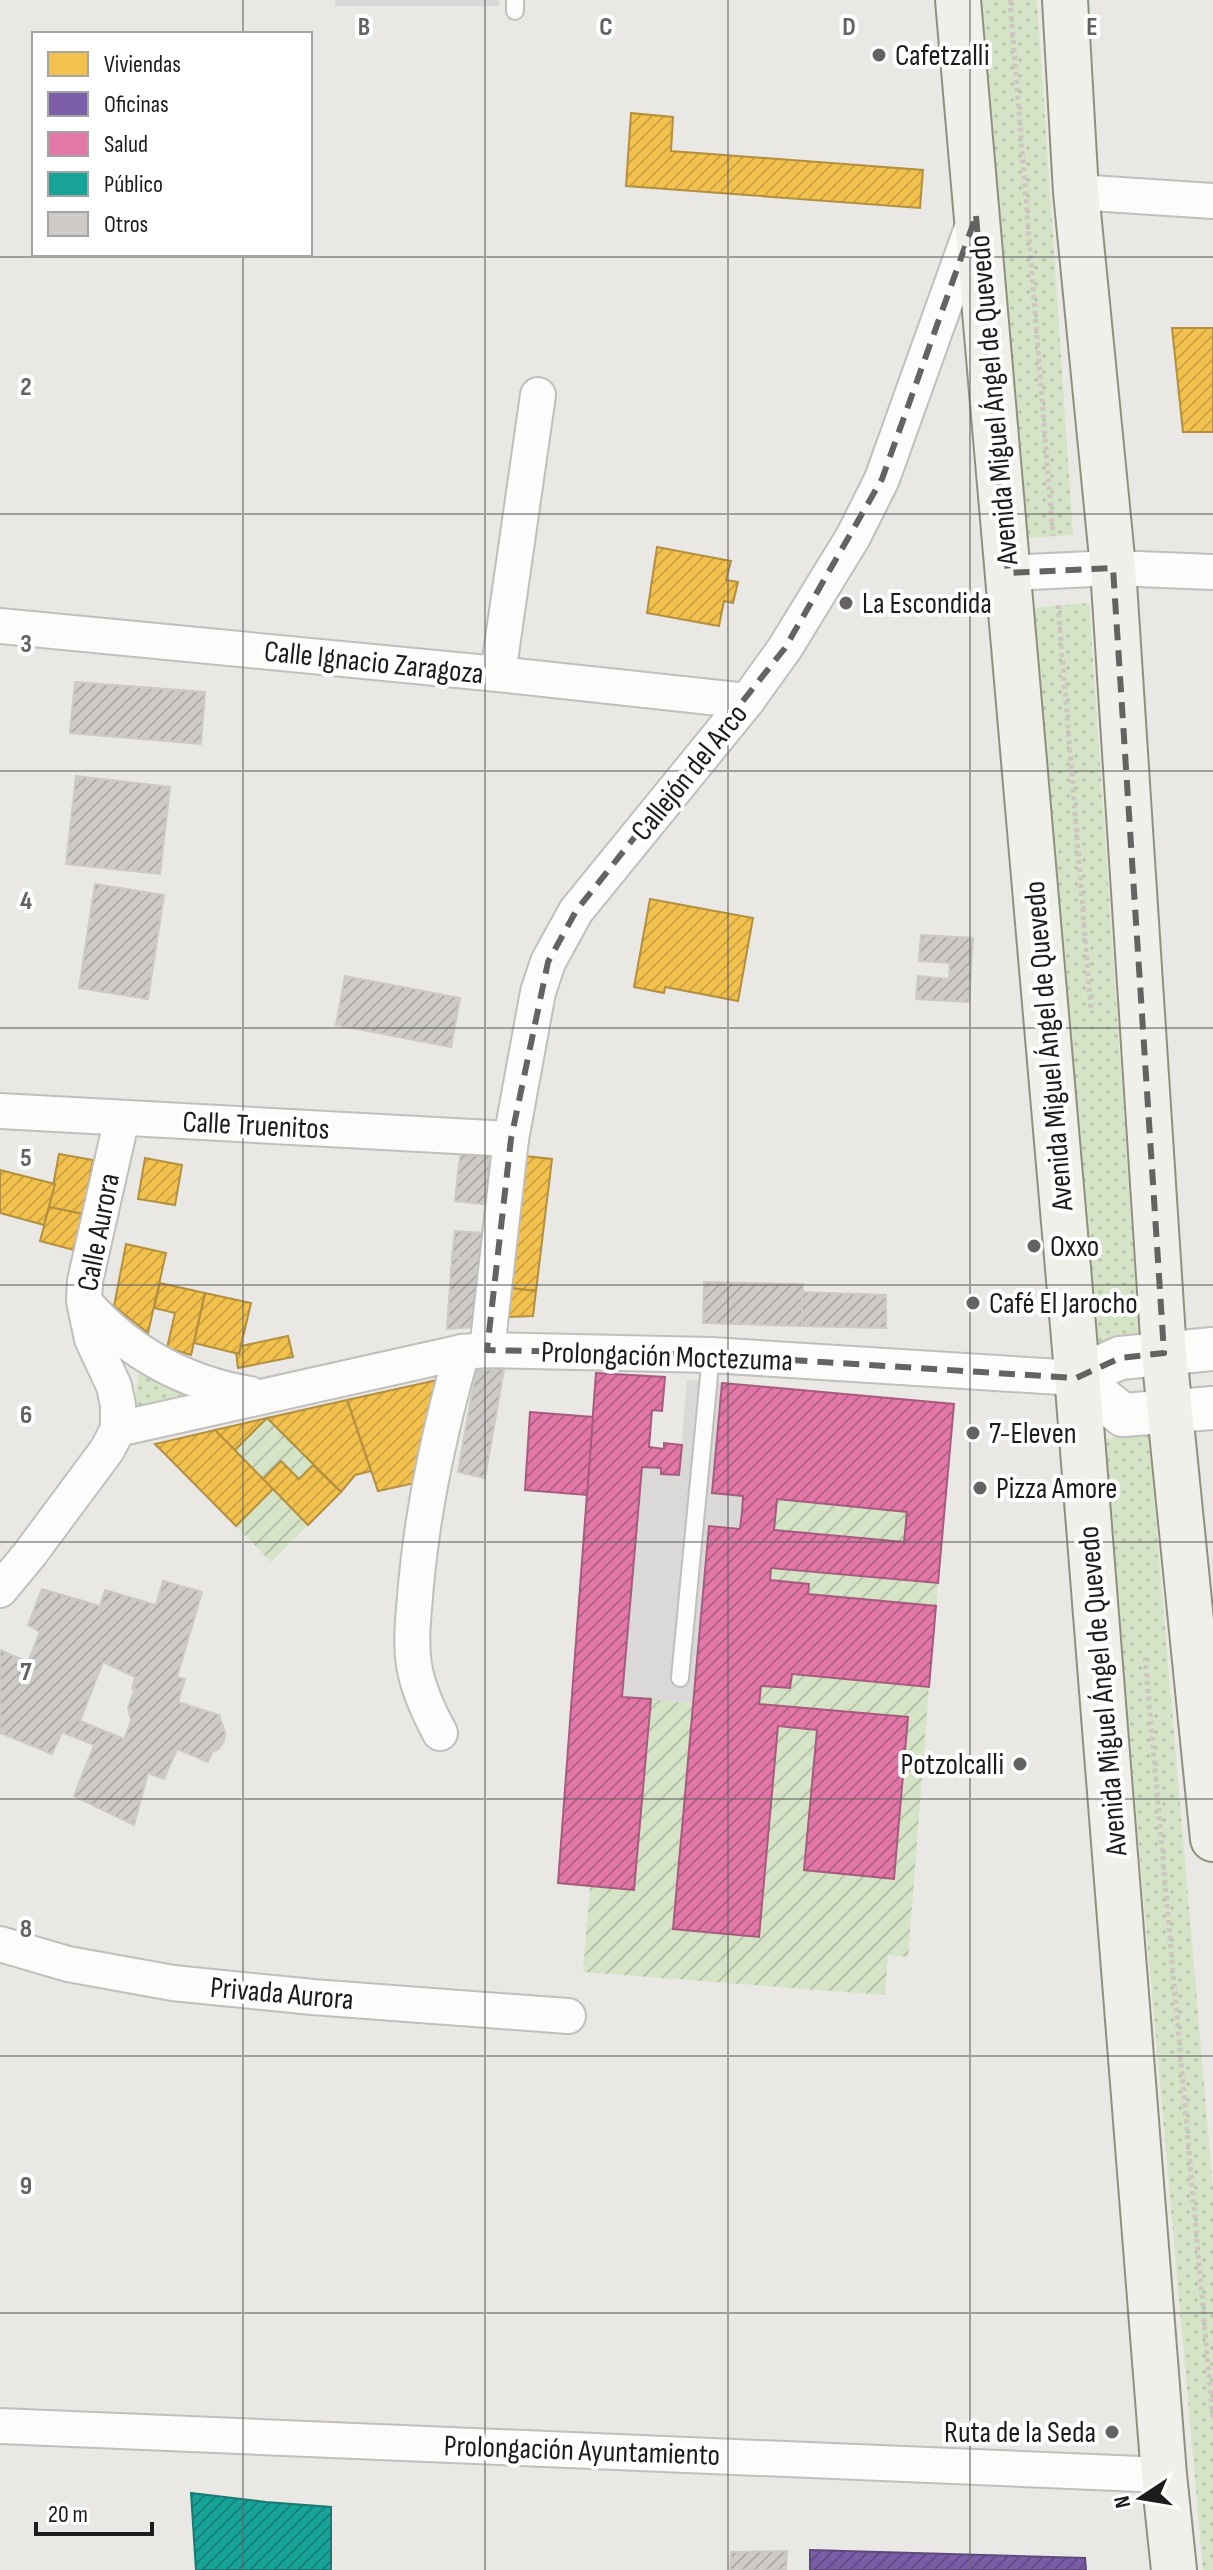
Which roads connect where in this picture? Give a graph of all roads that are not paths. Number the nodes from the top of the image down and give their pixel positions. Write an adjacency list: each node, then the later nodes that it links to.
1 (958, 0): 5 (main road, Avenida Miguel Ángel de Quevedo)
2 (1065, 0): 3 (main road)
3 (1076, 192): 4 (street); 7 (main road)
4 (1213, 201)
5 (976, 216): 9 (main road, Avenida Miguel Ángel de Quevedo); 12 (street, Callejón del Arco)
6 (538, 395): 11 (street)
7 (1113, 568): 8 (street); 9 (street); 19 (main road)
8 (1213, 572)
9 (1008, 573): 21 (main road, Avenida Miguel Ángel de Quevedo)
10 (0, 626): 11 (street, Calle Ignacio Zaragoza)
11 (498, 674): 12 (street, Calle Ignacio Zaragoza)
12 (747, 701): 15 (street, Callejón del Arco)
13 (0, 1111): 14 (street, Calle Truenitos)
14 (122, 1118): 15 (street, Calle Truenitos); 16 (street, Calle Aurora)
15 (511, 1139): 18 (street, Callejón del Arco)
16 (84, 1301): 22 (street, Prolongación Moctezuma); 25 (street, Calle Aurora)
17 (1213, 1349): 19 (street)
18 (474, 1351): 20 (street, Prolongación Moctezuma); 22 (street, Prolongación Moctezuma); 28 (street, Callejón del Arco)
19 (1164, 1353): 21 (street); 24 (main road)
20 (711, 1355): 21 (street, Prolongación Moctezuma); 27 (lane)
21 (1076, 1378): 24 (street); 34 (main road, Avenida Miguel Ángel de Quevedo)
22 (263, 1397): 25 (street, Prolongación Moctezuma)
23 (1213, 1408): 24 (street)
24 (1170, 1412): 29 (main road)
25 (118, 1429): 26 (street)
26 (0, 1590)
27 (680, 1678)
28 (440, 1733)
29 (1209, 1746): 30 (main road)
30 (1213, 1839)
31 (0, 1944): 32 (street, Privada Aurora)
32 (568, 2016)
33 (0, 2426): 34 (street, Prolongación Ayuntamiento)
34 (1164, 2475): 35 (main road, Avenida Miguel Ángel de Quevedo)
35 (1174, 2570)

